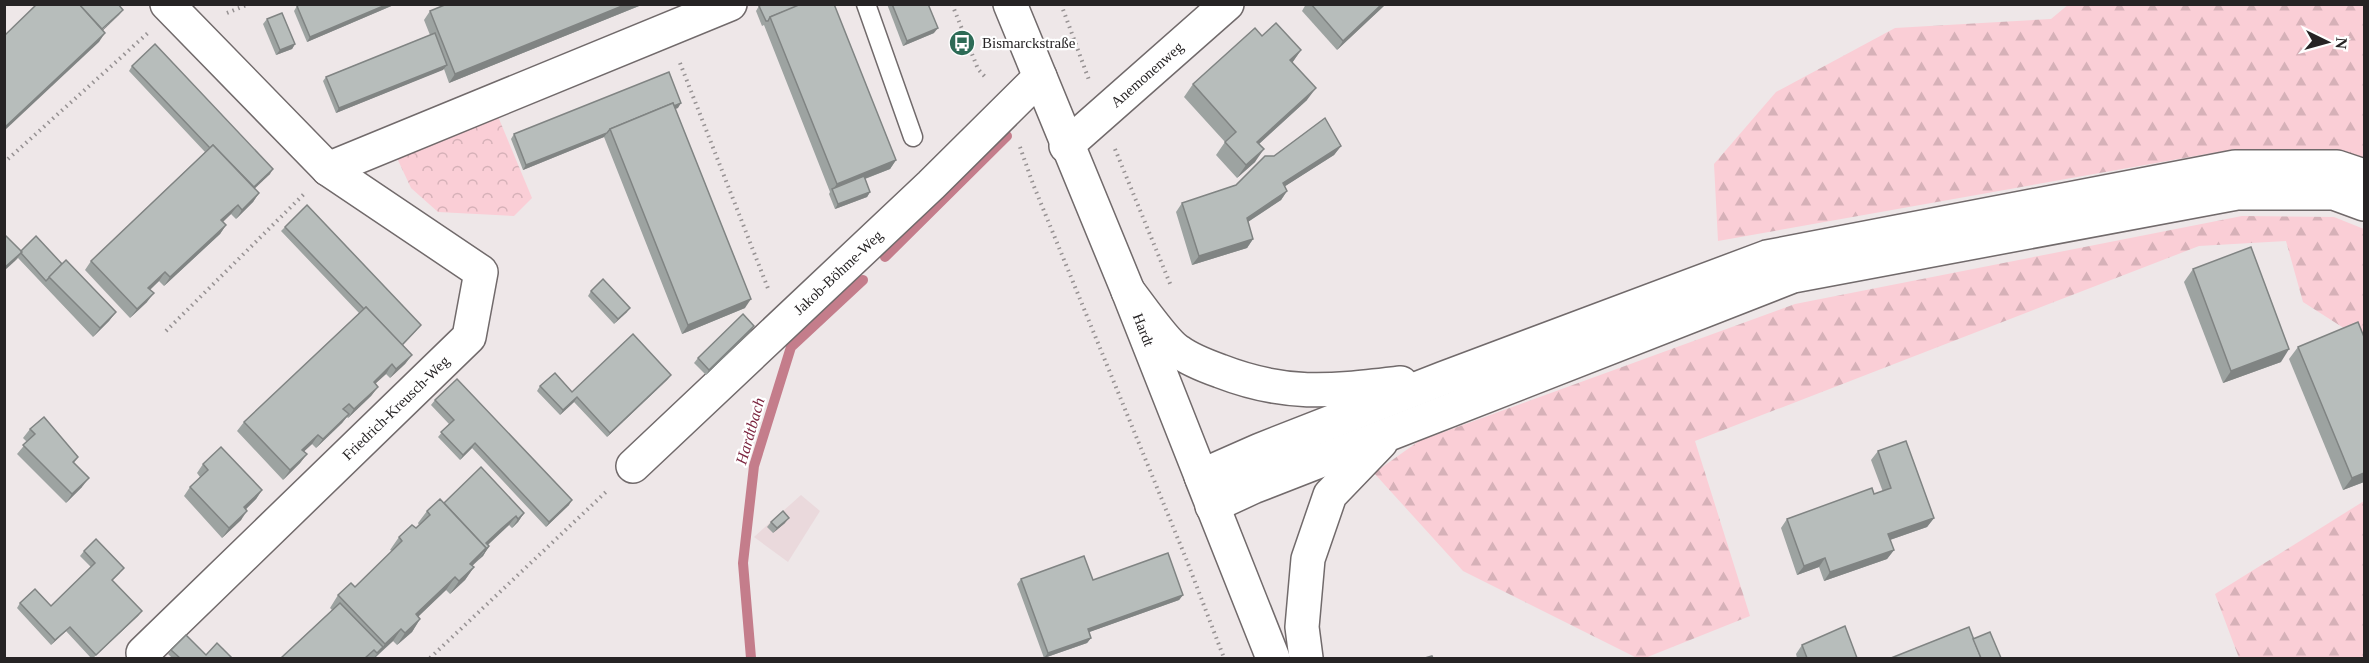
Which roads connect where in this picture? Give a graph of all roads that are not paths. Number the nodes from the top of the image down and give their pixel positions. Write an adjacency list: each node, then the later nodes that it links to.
1 (730, 4): 9 (main road)
2 (866, 4): 7 (lane)
3 (1010, 4): 6 (main road, Hardt)
4 (1227, 4): 8 (main road, Anemonenweg)
5 (170, 7): 9 (main road, Friedrich-Kreusch-Weg)
6 (1040, 77): 8 (main road, Hardt); 15 (main road, Jakob-Böhme-Weg)
7 (913, 137)
8 (1066, 146): 12 (main road, Hardt)
9 (328, 170): 18 (main road, Friedrich-Kreusch-Weg)
10 (2364, 176): 13 (main road)
11 (2364, 204): 14 (main road)
12 (1128, 291): 13 (main road); 16 (main road, Hardt)
13 (1444, 378): 16 (main road)
14 (1389, 434): 17 (main road); 20 (main road)
15 (633, 466)
16 (1201, 476): 17 (main road, Hardt)
17 (1212, 506): 19 (main road, Hardt)
18 (143, 653)
19 (1273, 658)
20 (1306, 658)

